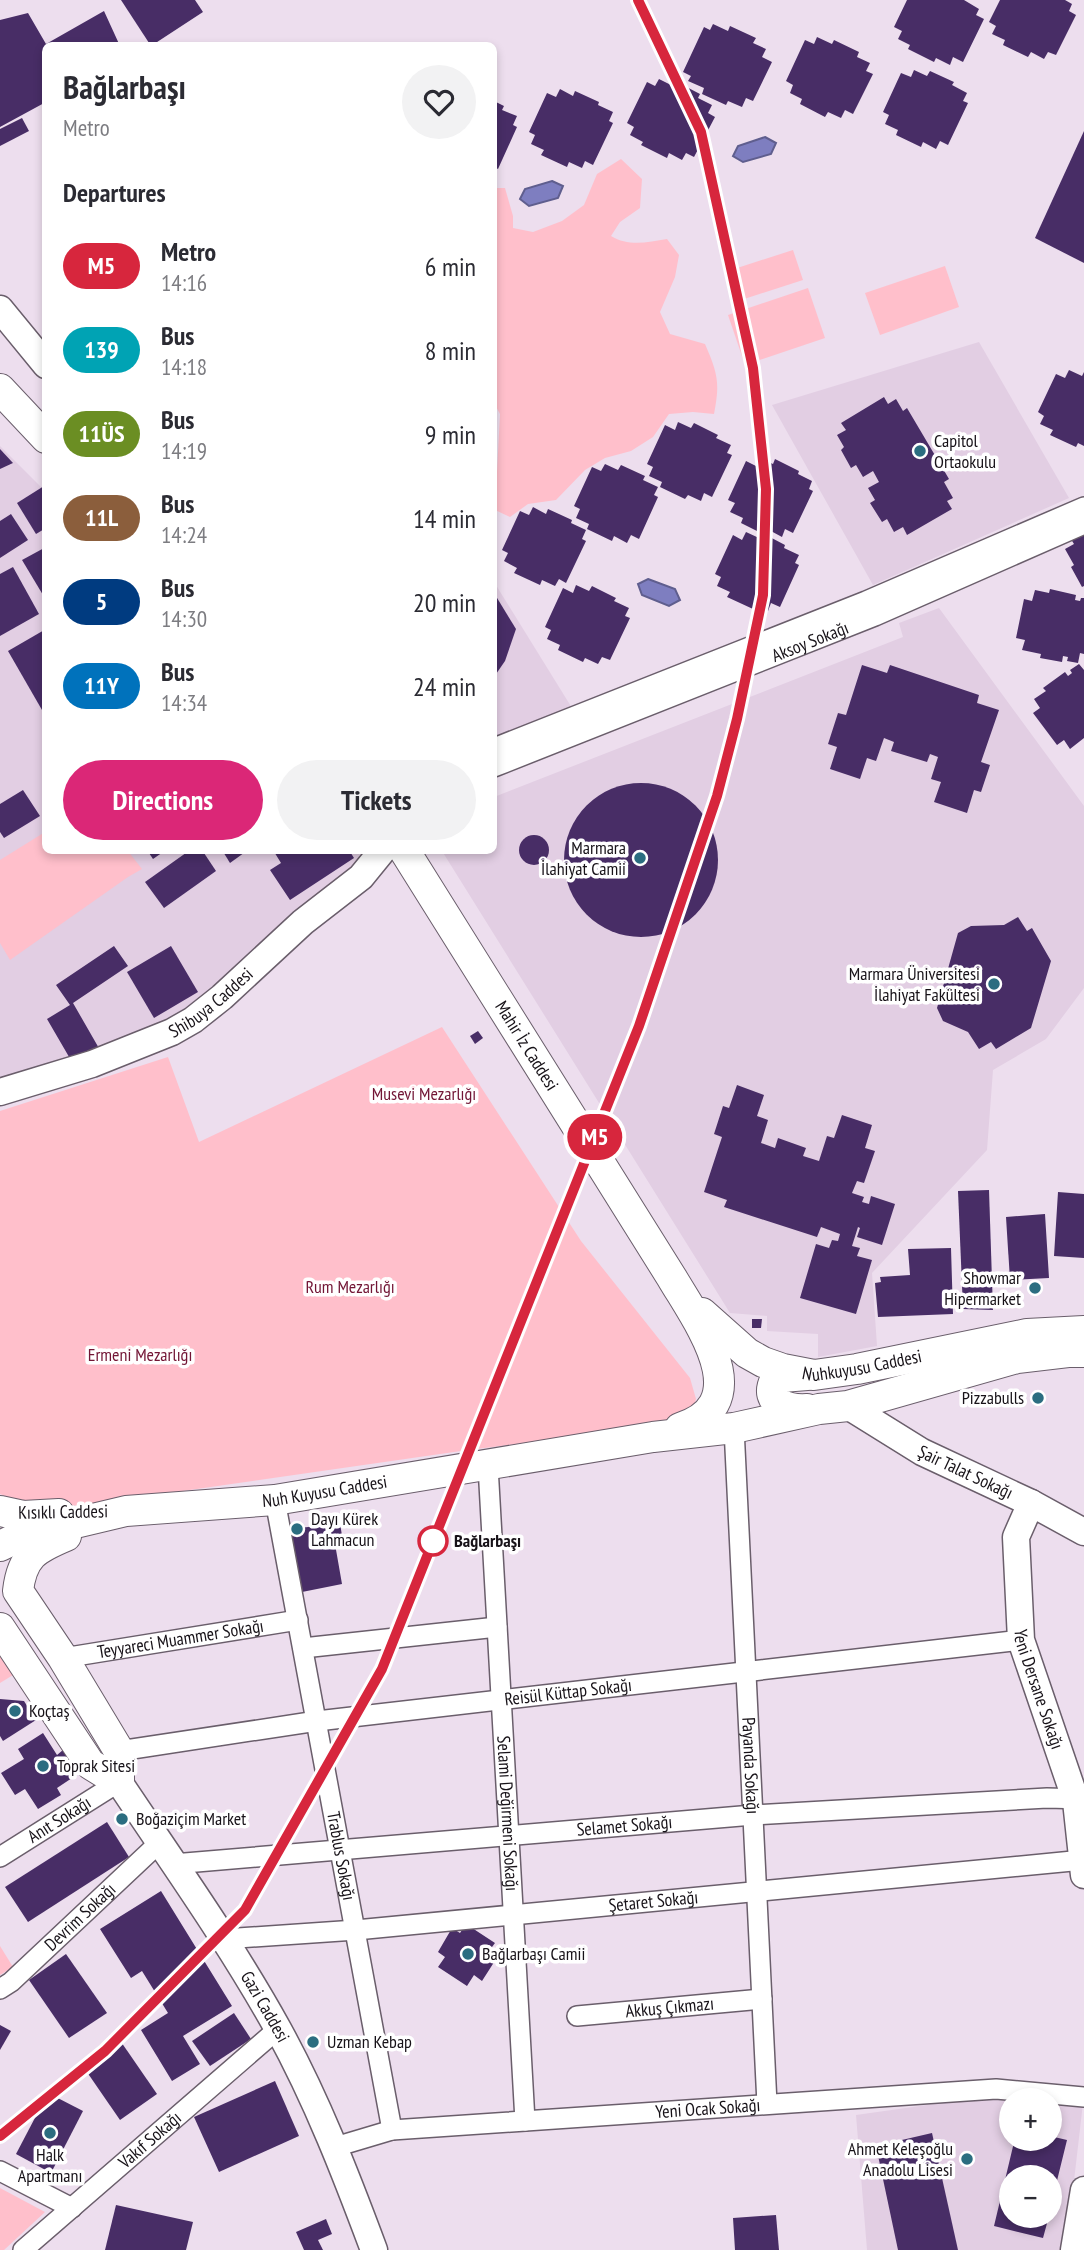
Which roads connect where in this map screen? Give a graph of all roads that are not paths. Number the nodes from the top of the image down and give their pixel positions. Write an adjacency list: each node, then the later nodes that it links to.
1 (0, 309): 2 (street)
2 (42, 360)
3 (0, 389): 4 (main road)
4 (42, 434)
5 (1084, 507): 7 (street, Aksoy Sokağı)
6 (1084, 524): 8 (street, Aksoy Sokağı)
7 (497, 747)
8 (497, 766)
9 (380, 854): 11 (street, Shibuya Caddesi)
10 (407, 854): 12 (main road, Mahir İz Caddesi)
11 (0, 1092)
12 (673, 1278): 15 (main road, Nuhkuyusu Caddesi); 19 (main road)
13 (1084, 1331): 15 (main road, Nuhkuyusu Caddesi)
14 (1084, 1352): 16 (main road, Nuhkuyusu Caddesi)
15 (814, 1375): 17 (main road)
16 (848, 1406): 17 (main road, Nuhkuyusu Caddesi); 22 (street, Şair Talat Sokağı)
17 (819, 1409): 18 (main road, Nuhkuyusu Caddesi)
18 (734, 1427): 19 (main road, Nuhkuyusu Caddesi); 34 (street, Payanda Sokağı)
19 (653, 1437): 20 (main road, Nuh Kuyusu Caddesi)
20 (488, 1465): 21 (main road, Nuh Kuyusu Caddesi); 29 (street, Selami Değirmeni Sokağı)
21 (275, 1500): 24 (main road, Nuh Kuyusu Caddesi); 28 (street, Trablus Sokağı)
22 (1031, 1503): 25 (street, Şair Talat Sokağı); 31 (street, Yeni Dersane Sokağı)
23 (0, 1511): 24 (main road, Kısıklı Caddesi)
24 (126, 1511): 26 (main road, Nuh Kuyusu Caddesi); 33 (main road)
25 (1084, 1532)
26 (0, 1546)
27 (0, 1598): 38 (main road)
28 (298, 1620): 32 (street, Trablus Sokağı); 33 (street, Teyyareci Muammer Sokağı)
29 (497, 1626): 32 (street); 35 (street, Selami Değirmeni Sokağı)
30 (0, 1628): 38 (main road)
31 (1021, 1640): 34 (street, Reisül Küttap Sokağı); 39 (street, Yeni Dersane Sokağı)
32 (303, 1648): 36 (street, Trablus Sokağı)
33 (63, 1658): 37 (main road)
34 (746, 1672): 35 (street, Reisül Küttap Sokağı); 40 (street, Payanda Sokağı)
35 (501, 1700): 36 (street, Reisül Küttap Sokağı); 41 (street, Selami Değirmeni Sokağı)
36 (317, 1721): 37 (street, Reisül Küttap Sokağı); 42 (street, Trablus Sokağı)
37 (119, 1751): 38 (main road)
38 (119, 1782): 43 (street, Gazi Caddesi); 44 (street, Anıt Sokağı)
39 (1080, 1800): 40 (street, Selamet Sokağı); 45 (street, Yeni Dersane Sokağı)
40 (753, 1815): 41 (street, Selamet Sokağı); 46 (street, Payanda Sokağı)
41 (509, 1835): 42 (street, Selamet Sokağı); 47 (street, Selami Değirmeni Sokağı)
42 (341, 1849): 43 (street, Selamet Sokağı); 48 (street, Trablus Sokağı)
43 (166, 1853): 49 (street, Gazi Caddesi); 50 (street, Devrim Sokağı)
44 (0, 1857)
45 (1083, 1867): 46 (street, Şetaret Sokağı)
46 (756, 1892): 47 (street, Şetaret Sokağı); 51 (street, Payanda Sokağı)
47 (514, 1915): 48 (street, Şetaret Sokağı); 56 (street, Selami Değirmeni Sokağı)
48 (356, 1930): 49 (street, Şetaret Sokağı); 57 (street, Trablus Sokağı)
49 (223, 1939): 53 (street, Gazi Caddesi)
50 (0, 1989)
51 (762, 1999): 52 (street, Akkuş Çıkmazı); 55 (street, Payanda Sokağı)
52 (577, 2017)
53 (278, 2029): 58 (street, Gazi Caddesi); 61 (street, Vakıf Sokağı)
54 (1084, 2097): 55 (street, Yeni Ocak Sokağı)
55 (767, 2105): 56 (street, Yeni Ocak Sokağı)
56 (525, 2121): 57 (street, Yeni Ocak Sokağı)
57 (392, 2130): 58 (street, Yeni Ocak Sokağı)
58 (335, 2147): 63 (street, Gazi Caddesi)
59 (0, 2171): 61 (street)
60 (1084, 2198): 64 (street)
61 (72, 2208): 62 (street, Vakıf Sokağı)
62 (23, 2250)
63 (374, 2250)
64 (1074, 2250)

